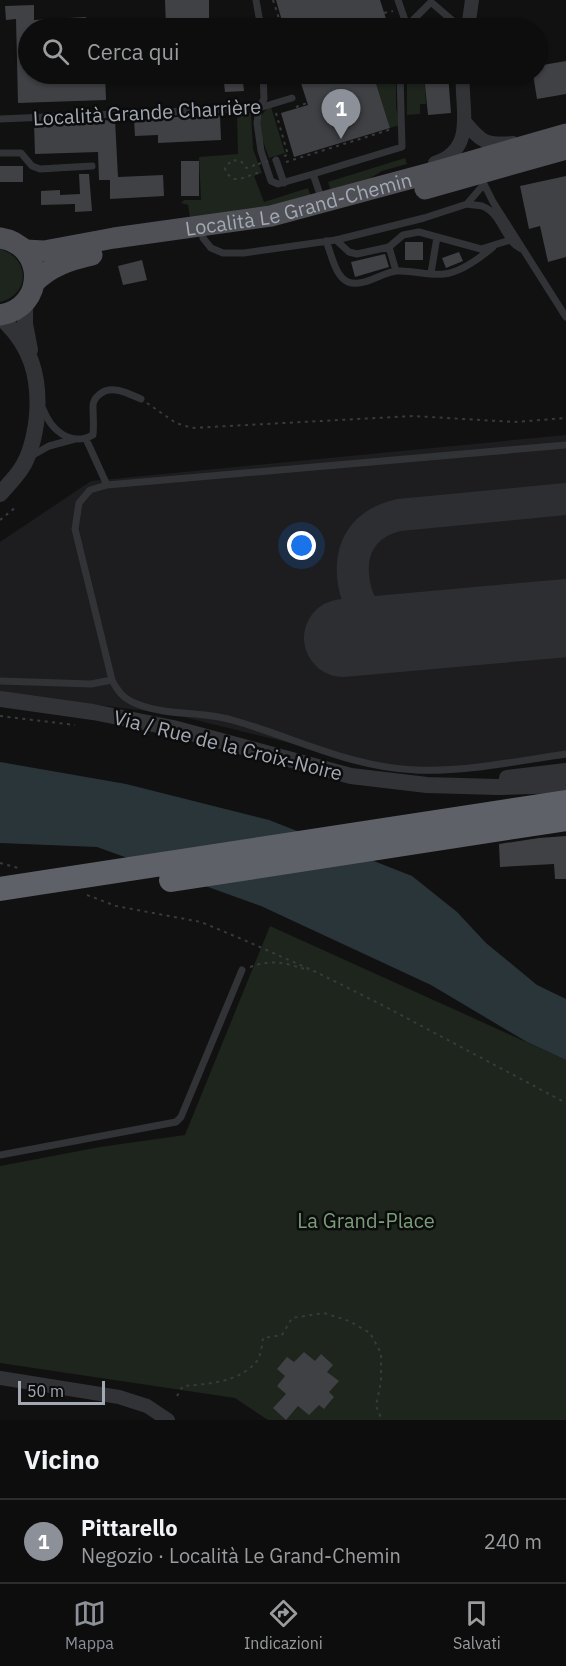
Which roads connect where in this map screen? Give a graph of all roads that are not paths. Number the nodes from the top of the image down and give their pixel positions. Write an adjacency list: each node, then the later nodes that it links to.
1 (256, 0): 5 (lane)
2 (398, 0): 6 (lane)
3 (472, 0): 9 (street)
4 (430, 1): 7 (lane); 8 (lane)
5 (259, 18)
6 (402, 18)
7 (414, 18)
8 (450, 18)
9 (469, 18)
10 (263, 84): 14 (lane)
11 (400, 84): 23 (lane)
12 (463, 84): 16 (street)
13 (292, 98): 14 (lane, Località Grande Charrière)
14 (259, 108): 15 (lane, Località Grande Charrière); 25 (lane)
15 (0, 119)
16 (465, 122): 18 (street); 26 (street)
17 (566, 134): 18 (main road, Località Le Grand-Chemin)
18 (542, 140): 26 (main road, Località Le Grand-Chemin)
19 (566, 149): 24 (main road, Località Le Grand-Chemin)
20 (0, 153): 22 (lane)
21 (276, 162): 25 (lane)
22 (92, 166)
23 (313, 174): 25 (lane); 27 (lane)
24 (483, 179): 28 (lane); 31 (main road, Località Le Grand-Chemin); 38 (lane)
25 (284, 183)
26 (373, 189): 27 (main road, Località Le Grand-Chemin)
27 (322, 203): 37 (main road, Località Le Grand-Chemin)
28 (467, 204): 32 (lane); 33 (lane)
29 (1, 237): 37 (main road)
30 (437, 237): 35 (lane); 36 (lane); 40 (lane)
31 (203, 238): 34 (lane); 41 (main road, Località Le Grand-Chemin)
32 (336, 240): 34 (lane); 35 (lane)
33 (510, 240): 36 (lane); 38 (lane)
34 (326, 241): 39 (lane)
35 (389, 247): 39 (lane)
36 (493, 247): 40 (lane)
37 (25, 250): 41 (main road)
38 (523, 250): 44 (lane)
39 (396, 271): 40 (lane)
40 (431, 273)
41 (34, 283): 42 (main road, Località Le Grand-Chemin)
42 (25, 303): 43 (main road); 45 (street)
43 (0, 316): 45 (street)
44 (566, 317)
45 (31, 360): 46 (street)
46 (38, 398): 48 (lane); 51 (street)
47 (141, 399): 49 (lane)
48 (75, 439): 49 (lane); 51 (lane)
49 (86, 439): 52 (lane)
50 (566, 445): 52 (lane)
51 (22, 467): 53 (street)
52 (107, 485): 54 (lane)
53 (0, 494)
54 (111, 680): 55 (lane); 57 (lane)
55 (0, 681)
56 (0, 699): 60 (street, Via / Rue de la Croix-Noire)
57 (566, 754)
58 (566, 771): 60 (street, Via / Rue de la Croix-Noire)
59 (566, 785): 60 (street, Via / Rue de la Croix-Noire)
60 (456, 786)
61 (566, 802): 63 (highway, bridge)
62 (566, 819): 64 (highway, bridge)
63 (0, 890)
64 (0, 906)
65 (242, 970): 66 (lane)
66 (0, 1155)
67 (0, 1378): 68 (street)
68 (168, 1420)

